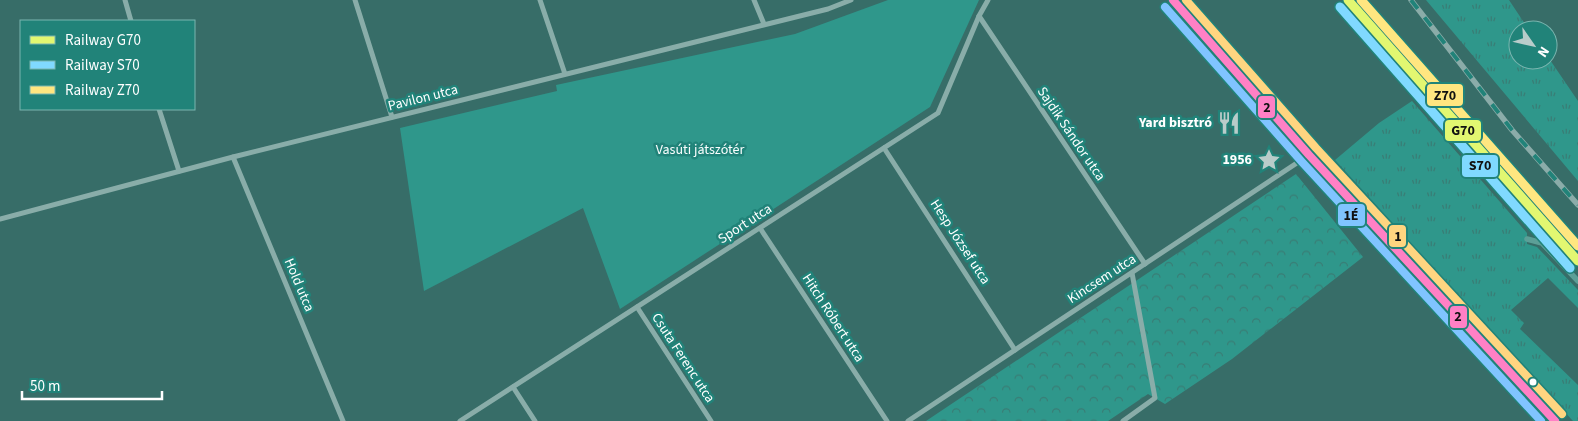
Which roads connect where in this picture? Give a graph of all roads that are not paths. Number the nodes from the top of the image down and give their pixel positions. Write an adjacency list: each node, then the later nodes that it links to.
1 (124, 0): 9 (street)
2 (355, 0): 13 (street)
3 (540, 0): 11 (street)
4 (754, 0): 10 (street)
5 (851, 0): 10 (street, Pavilon utca)
6 (988, 0): 8 (street, Sport utca)
7 (1173, 0): 15 (street)
8 (979, 16): 14 (street, Sport utca); 20 (street, Sajdik Sándor utca)
9 (131, 20)
10 (764, 24): 11 (street, Pavilon utca)
11 (565, 74): 13 (street, Pavilon utca)
12 (159, 110): 17 (street)
13 (392, 117): 16 (street, Pavilon utca)
14 (884, 148): 19 (street, Sport utca); 23 (street, Hesp József utca)
15 (1310, 156): 20 (street, Kincsem utca); 32 (street)
16 (233, 157): 17 (street, Pavilon utca); 25 (street, Hold utca)
17 (179, 172): 18 (street, Pavilon utca)
18 (0, 219)
19 (760, 228): 22 (street, Sport utca); 29 (street, Hitch Róbert utca)
20 (1145, 264): 21 (street, Kincsem utca)
21 (1132, 273): 23 (street, Kincsem utca); 31 (street)
22 (637, 307): 24 (street, Sport utca); 28 (street, Csuta Ferenc utca)
23 (1015, 350): 30 (street, Kincsem utca)
24 (513, 387): 26 (street, Sport utca); 27 (street)
25 (344, 421)
26 (460, 421)
27 (534, 421)
28 (711, 421)
29 (887, 421)
30 (908, 421)
31 (1123, 421)
32 (1555, 421)

